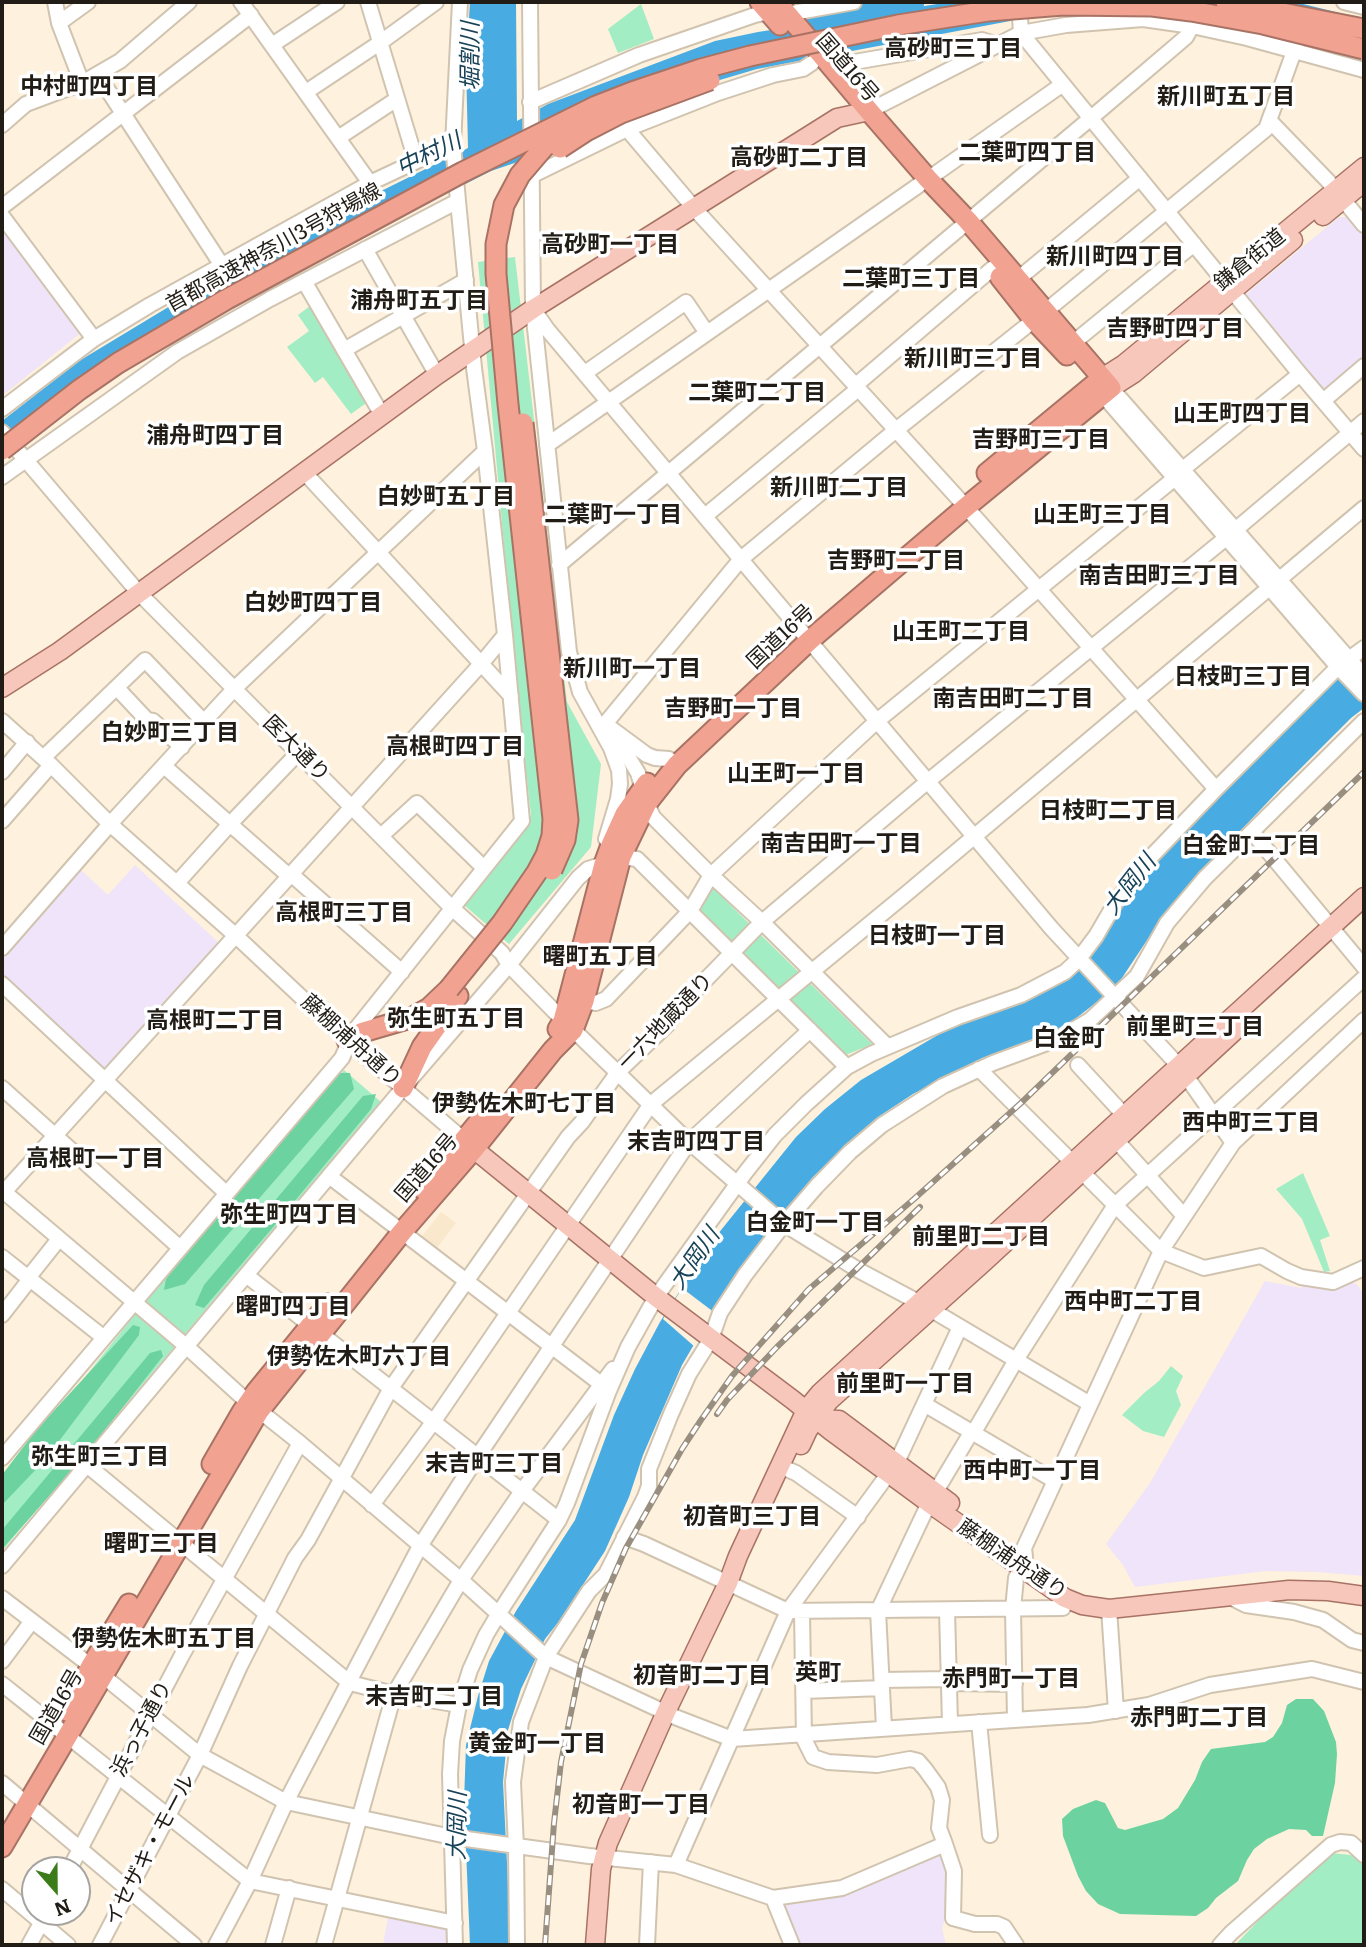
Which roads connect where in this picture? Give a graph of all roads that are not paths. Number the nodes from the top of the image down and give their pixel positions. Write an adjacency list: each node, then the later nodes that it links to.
1 (55, 2): 19 (street)
2 (88, 2): 19 (street)
3 (189, 2): 33 (street)
4 (242, 2): 18 (street)
5 (337, 2): 26 (street)
6 (368, 2): 25 (street)
7 (436, 2): 25 (street)
8 (460, 2): 46 (street)
9 (530, 2): 38 (street)
10 (853, 2): 16 (street)
11 (994, 2): 24 (highway, 首都高速神奈川3号狩場線)
12 (1019, 2): 23 (street)
13 (1226, 2): 22 (highway, bridge)
14 (1310, 2): 29 (street)
15 (1344, 2): 17 (street)
16 (773, 7): 31 (highway, 国道16号); 38 (street)
17 (1364, 7)
18 (251, 15): 26 (street); 40 (street)
19 (59, 23): 34 (street)
20 (1264, 24): 24 (highway, 首都高速神奈川3号狩場線, bridge); 28 (highway, 首都高速神奈川3号狩場線, bridge); 30 (highway, bridge)
21 (1192, 26): 23 (street); 29 (street); 41 (street)
22 (1364, 28)
23 (1021, 29): 27 (street); 35 (street)
24 (847, 31): 93 (highway, 首都高速神奈川3号狩場線); 96 (highway, 首都高速神奈川3号狩場線, bridge); 170 (highway, bridge); 170 (highway, bridge)
25 (381, 42): 36 (street); 37 (street)
26 (272, 45): 36 (street)
27 (998, 45): 31 (street); 39 (street)
28 (1364, 49)
29 (1294, 52): 32 (street); 42 (street)
30 (1364, 55)
31 (822, 64): 39 (highway, 国道16号); 44 (street)
32 (1364, 70)
33 (98, 75): 34 (street); 40 (street)
34 (82, 83): 43 (street)
35 (1063, 84): 41 (street); 51 (street)
36 (306, 92): 45 (street)
37 (397, 99): 45 (street); 47 (street)
38 (530, 102): 49 (street)
39 (862, 112): 51 (highway, 国道16号); 57 (main road)
40 (124, 114): 56 (street); 64 (street)
41 (1091, 118): 50 (street); 60 (street)
42 (1269, 120): 54 (street); 58 (street)
43 (2, 125)
44 (627, 129): 49 (street); 57 (street)
45 (338, 138): 53 (street)
46 (453, 144): 47 (street); 55 (street)
47 (416, 162): 53 (street)
48 (1364, 167): 54 (main road, 鎌倉街道)
49 (531, 176): 71 (street)
50 (1140, 178): 58 (street); 66 (street)
51 (924, 182): 60 (highway, 国道16号); 70 (street)
52 (1364, 182): 54 (main road, 鎌倉街道)
53 (370, 183): 64 (street)
54 (1340, 195): 61 (street); 69 (main road, 鎌倉街道)
55 (457, 201): 63 (street); 67 (street)
56 (2, 207)
57 (694, 208): 70 (street); 71 (main road)
58 (1167, 211): 62 (street); 73 (street)
59 (2, 216): 75 (street)
60 (963, 225): 65 (highway, 国道16号); 66 (highway, 国道16号); 77 (street)
61 (1364, 225)
62 (1194, 244): 69 (street); 76 (street)
63 (365, 249): 68 (street); 72 (street)
64 (221, 264): 75 (street)
65 (993, 268): 73 (highway, 国道16号); 85 (street)
66 (1018, 279): 73 (highway, 国道16号)
67 (466, 280): 72 (street); 79 (street)
68 (304, 282): 78 (street); 98 (street)
69 (1228, 286): 83 (street); 84 (main road, 鎌倉街道)
70 (769, 289): 74 (street); 77 (street)
71 (533, 309): 79 (main road); 81 (street); 94 (street)
72 (403, 316): 78 (street); 82 (street)
73 (1040, 316): 76 (highway, 国道16号); 84 (highway, 国道16号); 91 (street)
74 (707, 333): 81 (street); 86 (street)
75 (94, 339): 88 (street)
76 (1073, 343): 84 (highway, 国道16号)
77 (820, 346): 85 (street); 100 (street)
78 (344, 349): 89 (street)
79 (472, 351): 82 (main road); 97 (street)
80 (1364, 366): 87 (street)
81 (585, 373): 86 (street)
82 (437, 374): 89 (main road)
83 (1300, 374): 87 (street); 101 (street)
84 (1102, 386): 101 (street); 103 (highway, 国道16号)
85 (857, 387): 91 (street); 105 (street)
86 (609, 401): 94 (street); 100 (street)
87 (1323, 401): 92 (street)
88 (2, 409)
89 (382, 415): 99 (main road)
90 (1364, 421): 92 (street, 一六地蔵通り)
91 (896, 430): 103 (street); 108 (street)
92 (1351, 433): 95 (street); 106 (street, 一六地蔵通り)
93 (2, 434): 98 (street, 医大通り)
94 (547, 444): 109 (street)
95 (1364, 449)
96 (2, 450)
97 (485, 451): 107 (street); 113 (street)
98 (25, 460): 102 (street); 112 (street, 医大通り)
99 (304, 472): 107 (street); 112 (main road)
100 (670, 473): 105 (street); 109 (street)
101 (1179, 474): 106 (street); 111 (street)
102 (2, 477)
103 (962, 503): 111 (street); 114 (highway, 国道16号)
104 (1364, 508): 110 (street)
105 (705, 516): 108 (street)
106 (1231, 533): 110 (street); 115 (street, 一六地蔵通り)
107 (377, 552): 118 (street); 122 (street)
108 (741, 559): 114 (street); 131 (street)
109 (559, 565): 125 (street)
110 (1275, 584): 117 (street); 126 (street)
111 (1038, 589): 115 (street); 128 (street)
112 (138, 592): 120 (main road); 122 (street, 医大通り)
113 (505, 635): 118 (street); 124 (street)
114 (807, 636): 128 (street); 135 (highway, 国道16号); 141 (highway, 国道16号)
115 (1091, 648): 126 (street); 139 (street, 一六地蔵通り)
116 (1364, 648): 117 (street)
117 (1344, 662): 119 (street); 123 (street); 140 (street)
118 (481, 664): 124 (street); 142 (street)
119 (1364, 676)
120 (2, 688)
121 (117, 688): 130 (street); 133 (street); 136 (street)
122 (235, 688): 130 (street); 134 (street, 医大通り)
123 (1364, 694)
124 (511, 696): 150 (street)
125 (585, 699): 131 (street); 149 (street)
126 (1138, 699): 140 (street); 148 (street)
127 (2, 721): 132 (street, 藤棚浦舟通り)
128 (877, 721): 139 (street); 152 (street)
129 (1364, 721): 146 (street)
130 (204, 722): 133 (street)
131 (606, 724): 135 (street); 141 (street)
132 (27, 743): 136 (street, 藤棚浦舟通り); 138 (street)
133 (182, 747): 137 (street)
134 (299, 752): 142 (street, 医大通り); 145 (street)
135 (669, 759): 141 (highway, 国道16号)
136 (47, 761): 143 (street); 144 (street, 藤棚浦舟通り)
137 (164, 766): 144 (street); 145 (street)
138 (2, 772)
139 (927, 782): 148 (street); 158 (street, 一六地蔵通り)
140 (1216, 789): 163 (street)
141 (645, 796): 149 (highway, 国道16号); 152 (street)
142 (352, 806): 147 (street, 医大通り); 151 (street)
143 (2, 821)
144 (110, 824): 153 (street, 藤棚浦舟通り); 161 (street)
145 (230, 824): 151 (street); 153 (street)
146 (1252, 832): 159 (street); 171 (street)
147 (382, 835): 150 (street); 155 (street, 医大通り)
148 (974, 837): 163 (street); 167 (street)
149 (612, 861): 156 (street); 164 (street); 173 (highway, 国道16号); 175 (highway, 国道16号)
150 (484, 868): 155 (street)
151 (290, 875): 160 (street); 166 (street)
152 (711, 875): 156 (street); 158 (street)
153 (177, 883): 160 (street, 藤棚浦舟通り)
154 (1364, 897): 159 (main road)
155 (452, 908): 164 (street, 医大通り); 166 (street)
156 (690, 911): 162 (street); 173 (street)
157 (1364, 912): 159 (main road)
158 (762, 922): 162 (street, 一六地蔵通り); 167 (street)
159 (1335, 932): 165 (street); 183 (main road)
160 (235, 936): 177 (street, 藤棚浦舟通り); 184 (street)
161 (2, 948)
162 (732, 954): 172 (street); 182 (street, 一六地蔵通り)
163 (1080, 961): 171 (street); 178 (street)
164 (509, 965): 175 (street, 医大通り); 186 (street)
165 (1364, 967)
166 (402, 972): 177 (street)
167 (811, 972): 172 (street); 178 (street)
168 (1364, 978): 189 (street)
169 (2, 984): 184 (street)
170 (453, 992): 177 (highway); 186 (highway)
171 (1114, 995): 181 (street); 183 (street)
172 (778, 999): 176 (street); 187 (street)
173 (584, 1001): 175 (highway, 国道16号)
174 (1363, 1021): 193 (street)
175 (568, 1025): 182 (street, 医大通り); 194 (highway, 国道16号)
176 (810, 1030): 180 (street); 192 (street)
177 (347, 1040): 186 (street, 藤棚浦舟通り); 200 (street)
178 (887, 1046): 180 (street)
179 (1078, 1065): 188 (street)
180 (847, 1068): 198 (street)
181 (979, 1069): 195 (street); 204 (street)
182 (618, 1072): 187 (street, 医大通り); 201 (street, 一六地蔵通り)
183 (1182, 1072): 188 (main road); 189 (street); 191 (main road)
184 (105, 1080): 190 (street); 200 (street)
185 (2, 1088): 190 (street)
186 (403, 1088): 194 (street, 藤棚浦舟通り); 197 (street)
187 (651, 1104): 192 (street, 医大通り); 205 (street)
188 (1124, 1115): 195 (main road)
189 (1213, 1116): 193 (street); 196 (street)
190 (55, 1135): 199 (street); 208 (street)
191 (1116, 1140): 195 (main road); 196 (street)
192 (689, 1142): 198 (street, 医大通り); 211 (street)
193 (1233, 1143): 203 (street)
194 (469, 1145): 201 (main road, 藤棚浦舟通り); 206 (highway, 国道16号)
195 (1077, 1167): 202 (street); 219 (main road)
196 (1148, 1175): 202 (street); 203 (street)
197 (329, 1176): 206 (street); 213 (street)
198 (742, 1188): 204 (street, 医大通り); 216 (street)
199 (3, 1191): 207 (street)
200 (226, 1193): 208 (street)
201 (528, 1193): 205 (main road, 藤棚浦舟通り); 215 (street, 一六地蔵通り)
202 (1115, 1205): 209 (street); 228 (street)
203 (1184, 1216): 209 (street)
204 (783, 1223): 219 (street, 医大通り); 225 (street)
205 (569, 1226): 211 (main road, 藤棚浦舟通り); 220 (street)
206 (398, 1228): 215 (street); 223 (highway, 国道16号)
207 (59, 1239): 214 (street); 218 (street)
208 (179, 1247): 218 (street)
209 (1161, 1251): 212 (street); 232 (street)
210 (2, 1257): 214 (street)
211 (611, 1261): 216 (main road, 藤棚浦舟通り); 227 (street)
212 (1364, 1268)
213 (246, 1275): 223 (street); 226 (street)
214 (28, 1277): 217 (street); 221 (street); 224 (street)
215 (468, 1282): 220 (street); 229 (street, 一六地蔵通り)
216 (656, 1297): 225 (main road, 藤棚浦舟通り); 230 (street)
217 (2, 1302)
218 (132, 1302): 224 (street); 226 (street)
219 (925, 1307): 222 (street, 医大通り); 234 (main road)
220 (508, 1313): 227 (street); 235 (street)
221 (2, 1315)
222 (960, 1327): 228 (street, 医大通り); 231 (street)
223 (315, 1330): 229 (street); 233 (highway, 国道16号)
224 (103, 1337): 238 (street)
225 (711, 1339): 234 (main road, 藤棚浦舟通り); 250 (street)
226 (187, 1346): 233 (street); 240 (street)
227 (551, 1346): 230 (street); 239 (street)
228 (1016, 1360): 232 (street, 医大通り); 236 (street)
229 (391, 1388): 235 (street); 243 (street, 一六地蔵通り)
230 (604, 1389): 245 (street); 249 (street)
231 (924, 1404): 236 (street); 241 (street)
232 (1090, 1404): 244 (street)
233 (254, 1407): 237 (street); 251 (highway, 国道16号)
234 (811, 1415): 241 (main road, 藤棚浦舟通り); 242 (main road); 257 (main road)
235 (434, 1421): 239 (street); 247 (street)
236 (973, 1431): 244 (street); 246 (street)
237 (300, 1443): 243 (street); 255 (street, 浜っ子通り)
238 (4, 1449)
239 (478, 1456): 245 (street); 252 (street)
240 (87, 1465): 251 (street); 254 (street)
241 (893, 1468): 246 (main road, 藤棚浦舟通り); 248 (street)
242 (789, 1470): 248 (street); 257 (main road)
243 (340, 1478): 247 (street); 269 (street, イセザキ・モール)
244 (1055, 1481): 253 (street)
245 (522, 1491): 249 (street); 256 (street)
246 (932, 1498): 253 (main road, 藤棚浦舟通り); 267 (street)
247 (372, 1505): 252 (street)
248 (858, 1517): 266 (street)
249 (559, 1520): 268 (street)
250 (624, 1537): 257 (street); 272 (street)
251 (176, 1539): 255 (street); 274 (highway, 国道16号)
252 (420, 1546): 256 (street); 277 (street)
253 (1022, 1562): 258 (main road, 藤棚浦舟通り); 263 (street); 264 (main road, 藤棚浦舟通り)
254 (2, 1566)
255 (223, 1579): 269 (street); 286 (street, 浜っ子通り)
256 (461, 1580): 268 (street); 282 (street)
257 (731, 1585): 266 (street); 285 (main road)
258 (1364, 1585)
259 (1233, 1596): 260 (main road, 藤棚浦舟通り); 264 (main road, 藤棚浦舟通り); 271 (street)
260 (1364, 1597)
261 (2, 1598): 270 (street)
262 (1063, 1608): 263 (street)
263 (1013, 1609): 265 (street); 280 (street)
264 (1109, 1609): 284 (street)
265 (947, 1610): 267 (street); 275 (street)
266 (795, 1611): 267 (street); 281 (street); 293 (street)
267 (878, 1611): 279 (street)
268 (499, 1613): 272 (street); 283 (street)
269 (266, 1615): 277 (street); 294 (street, イセザキ・モール)
270 (32, 1621): 273 (street); 274 (street)
271 (1364, 1643)
272 (546, 1657): 285 (street); 305 (street)
273 (2, 1661)
274 (97, 1671): 286 (street); 291 (highway, 国道16号)
275 (949, 1681): 279 (street); 280 (street); 289 (street)
276 (1364, 1682): 284 (street)
277 (349, 1683): 282 (street); 297 (street)
278 (2, 1684): 291 (street)
279 (882, 1684): 281 (street); 290 (street)
280 (1015, 1684): 287 (street)
281 (804, 1691): 292 (street)
282 (394, 1694): 283 (street); 299 (street)
283 (459, 1705): 302 (street)
284 (1116, 1711): 287 (street)
285 (670, 1714): 293 (street); 309 (main road)
286 (149, 1715): 294 (street); 295 (street, 浜っ子通り)
287 (1015, 1720): 288 (street)
288 (979, 1722): 289 (street); 301 (street)
289 (950, 1724): 290 (street)
290 (884, 1728): 292 (street)
291 (62, 1732): 295 (street); 296 (highway, 国道16号)
292 (804, 1734): 293 (street); 303 (street)
293 (732, 1739): 311 (street)
294 (200, 1755): 297 (street); 298 (street, イセザキ・モール)
295 (117, 1776): 298 (street); 306 (street, 浜っ子通り)
296 (15, 1794): 300 (highway, 国道16号); 304 (highway, 国道16号); 306 (street)
297 (286, 1802): 299 (street); 312 (street)
298 (168, 1816): 312 (street); 315 (street, イセザキ・モール)
299 (360, 1819): 302 (street); 316 (street)
300 (2, 1821)
301 (990, 1835)
302 (452, 1837): 305 (street); 319 (street)
303 (945, 1844): 317 (street); 335 (street)
304 (2, 1847)
305 (516, 1847): 309 (street); 330 (street)
306 (80, 1849): 308 (street, 浜っ子通り); 315 (street)
307 (1364, 1855): 336 (street)
308 (76, 1856)
309 (608, 1858): 310 (street); 331 (main road); 332 (main road)
310 (651, 1862): 311 (street); 333 (street)
311 (676, 1865): 317 (street)
312 (250, 1881): 313 (street); 326 (street)
313 (289, 1888): 316 (street); 327 (street)
314 (2, 1889): 318 (street)
315 (130, 1889): 324 (street, イセザキ・モール); 325 (street)
316 (338, 1898): 319 (street); 328 (street)
317 (773, 1898): 334 (street)
318 (21, 1902)
319 (455, 1923): 329 (street)
320 (40, 1926): 322 (street)
321 (52, 1926): 323 (street)
322 (30, 1945)
323 (68, 1945)
324 (100, 1945)
325 (194, 1945)
326 (216, 1945)
327 (273, 1945)
328 (324, 1945)
329 (456, 1945)
330 (517, 1945)
331 (595, 1945)
332 (606, 1945)
333 (647, 1945)
334 (792, 1945)
335 (1016, 1945)
336 (1220, 1945)

